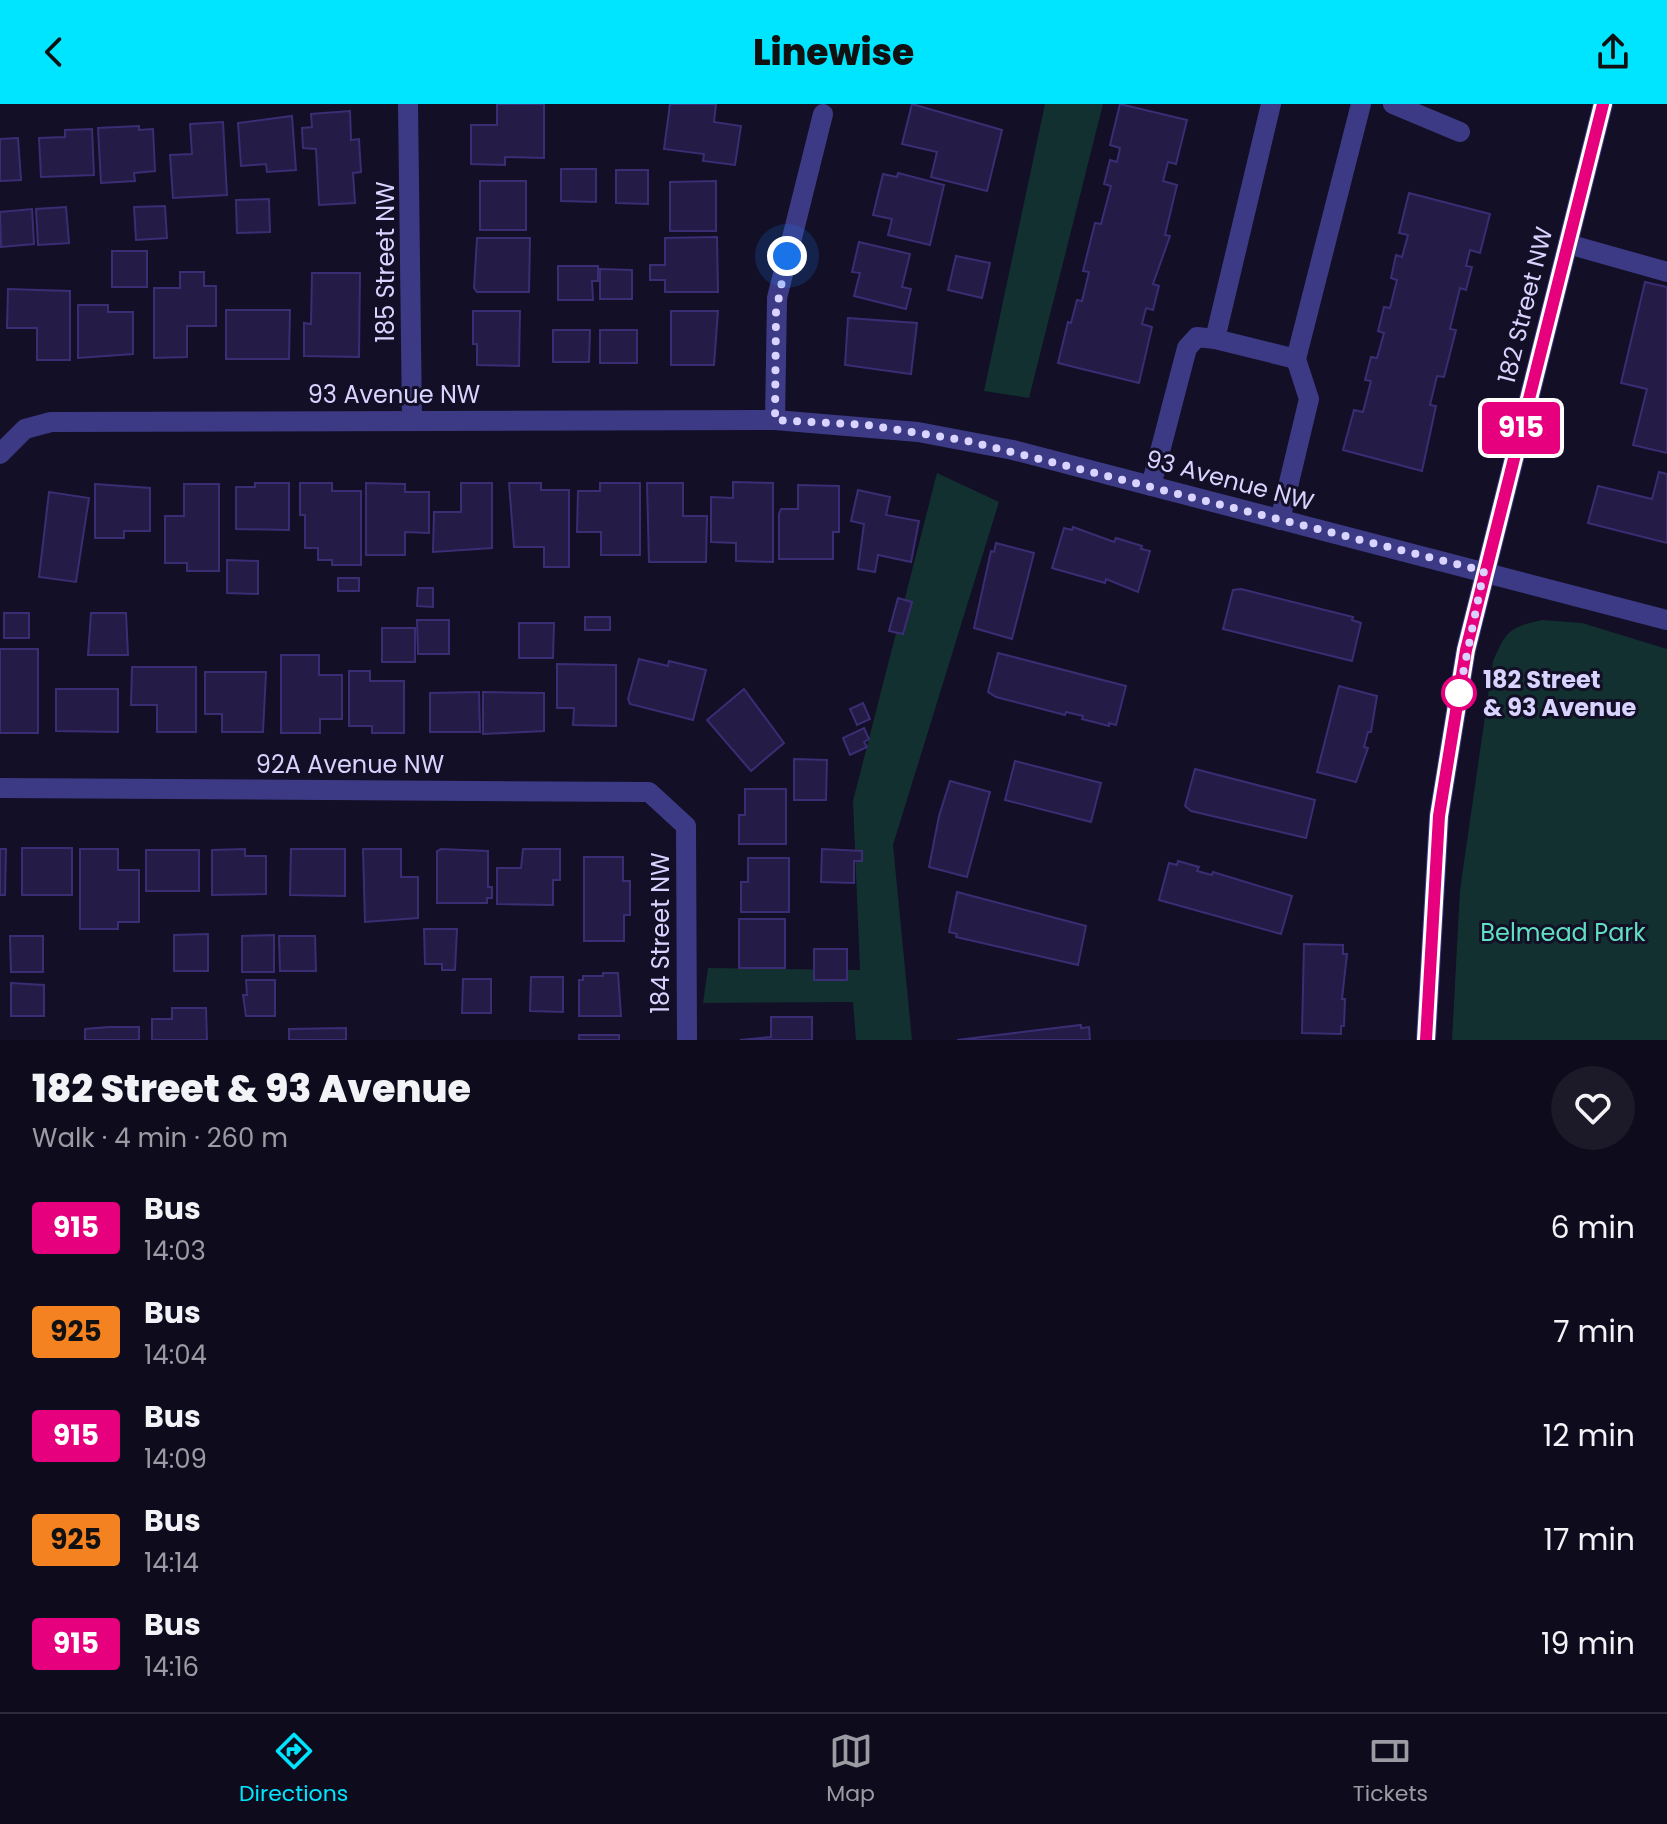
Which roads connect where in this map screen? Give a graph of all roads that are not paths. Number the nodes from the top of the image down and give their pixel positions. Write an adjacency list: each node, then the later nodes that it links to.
1 (408, 104): 12 (street, 185 Street NW)
2 (1271, 104): 10 (street)
3 (1361, 104): 11 (street)
4 (1393, 104): 7 (street)
5 (1603, 104): 8 (street, 182 Street NW)
6 (823, 114): 13 (street)
7 (1460, 132)
8 (1568, 244): 9 (street); 17 (street, 182 Street NW)
9 (1667, 272)
10 (1215, 339): 11 (street); 15 (street)
11 (1296, 359): 16 (street)
12 (412, 420): 13 (street, 93 Avenue NW); 14 (street, 93 Avenue NW)
13 (775, 420): 15 (street, 93 Avenue NW)
14 (0, 454)
15 (1151, 486): 16 (street, 93 Avenue NW)
16 (1280, 520): 17 (street, 93 Avenue NW)
17 (1484, 571): 18 (street, 93 Avenue NW); 22 (street, 182 Street NW)
18 (1667, 620)
19 (0, 788): 20 (street, 92A Avenue NW)
20 (686, 826): 21 (street, 184 Street NW)
21 (687, 1040)
22 (1426, 1040)

